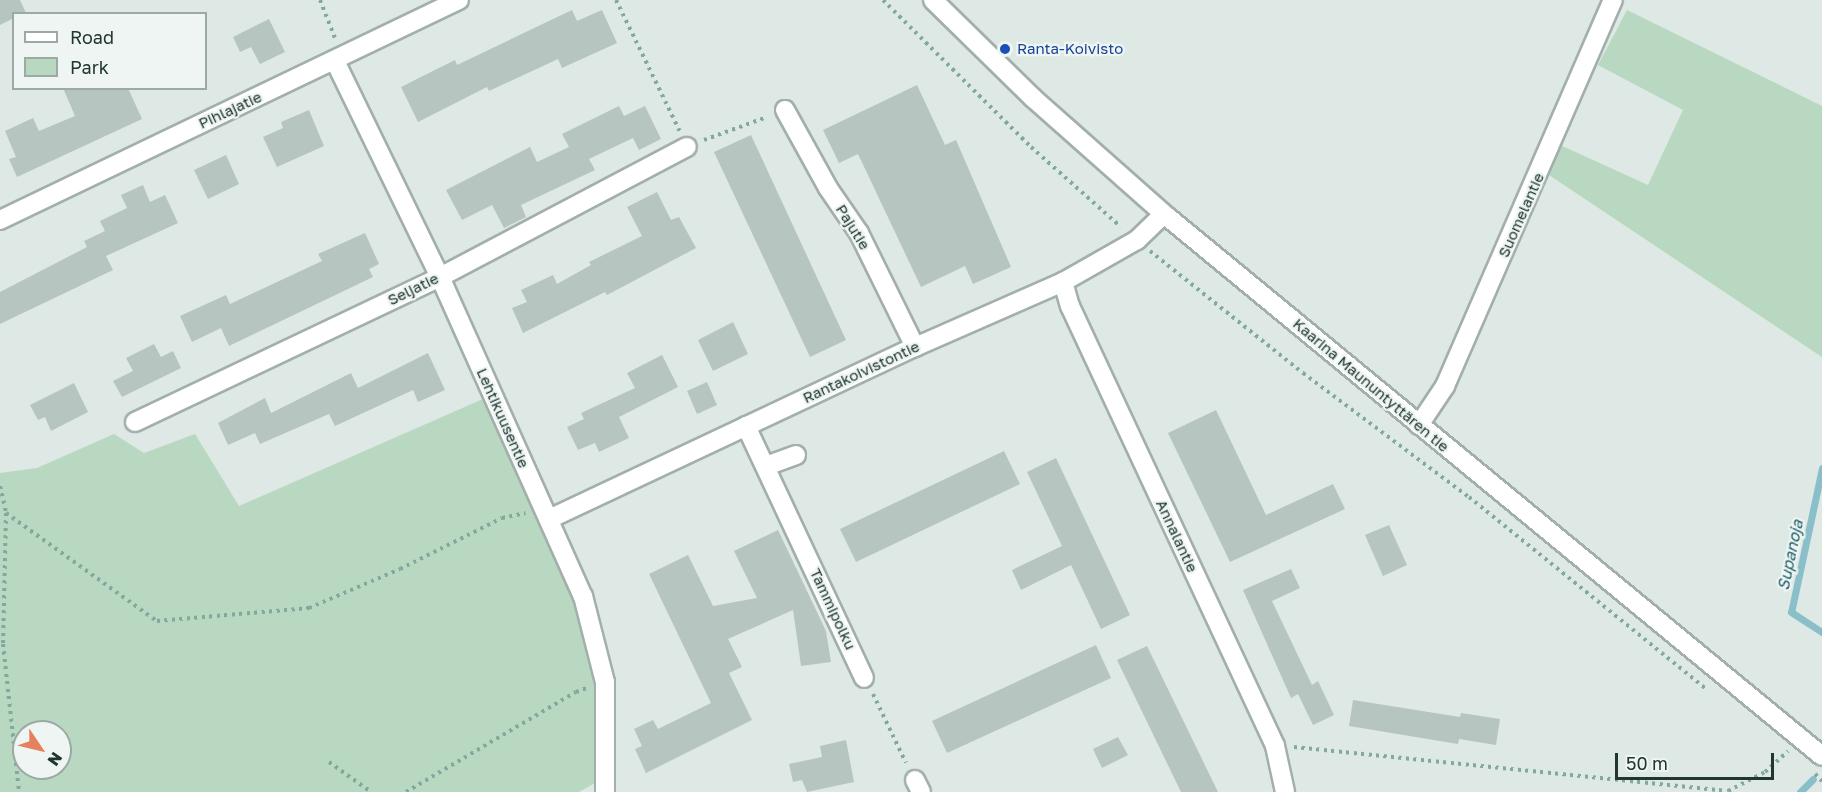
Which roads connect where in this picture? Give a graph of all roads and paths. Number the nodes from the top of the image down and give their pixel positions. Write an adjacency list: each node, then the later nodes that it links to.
1 (459, 0): 6 (street, Pihlajatie)
2 (616, 0): 8 (path)
3 (883, 0): 11 (path)
4 (933, 0): 9 (street, Kaarina Maununtyttären tie)
5 (1613, 0): 16 (street, Suomelantie)
6 (335, 61): 10 (street, Pihlajatie); 12 (street, Lehtikuusentie)
7 (785, 110): 8 (path); 14 (street, Pajutie)
8 (687, 147): 12 (street, Seljatie)
9 (1164, 214): 11 (street, Rantakoivistontie); 16 (street, Kaarina Maununtyttären tie)
10 (0, 220)
11 (1137, 240): 13 (street, Rantakoivistontie); 26 (path)
12 (440, 277): 15 (street, Seljatie); 22 (street, Lehtikuusentie)
13 (1063, 282): 14 (street, Rantakoivistontie); 28 (street, Annalantie)
14 (915, 347): 17 (street, Rantakoivistontie)
15 (135, 422)
16 (1419, 425): 30 (street, Kaarina Maununtyttären tie)
17 (746, 426): 19 (street, Tammipolku); 22 (street, Rantakoivistontie)
18 (796, 455): 19 (street)
19 (766, 466): 24 (street, Tammipolku)
20 (0, 486): 21 (path)
21 (6, 513): 22 (path); 23 (path)
22 (546, 514): 25 (street, Lehtikuusentie)
23 (1, 644): 36 (path)
24 (864, 678): 35 (path)
25 (605, 681): 38 (path); 39 (street, Lehtikuusentie)
26 (1713, 694)
27 (1779, 744): 29 (path)
28 (1275, 746): 40 (street, Annalantie); 41 (path)
29 (1789, 751): 31 (path); 41 (path)
30 (1822, 756)
31 (1797, 758)
32 (329, 762): 37 (path)
33 (1814, 773): 34 (path)
34 (1822, 781)
35 (918, 786)
36 (19, 792)
37 (371, 792)
38 (406, 792)
39 (605, 792)
40 (1285, 792)
41 (1728, 792)

